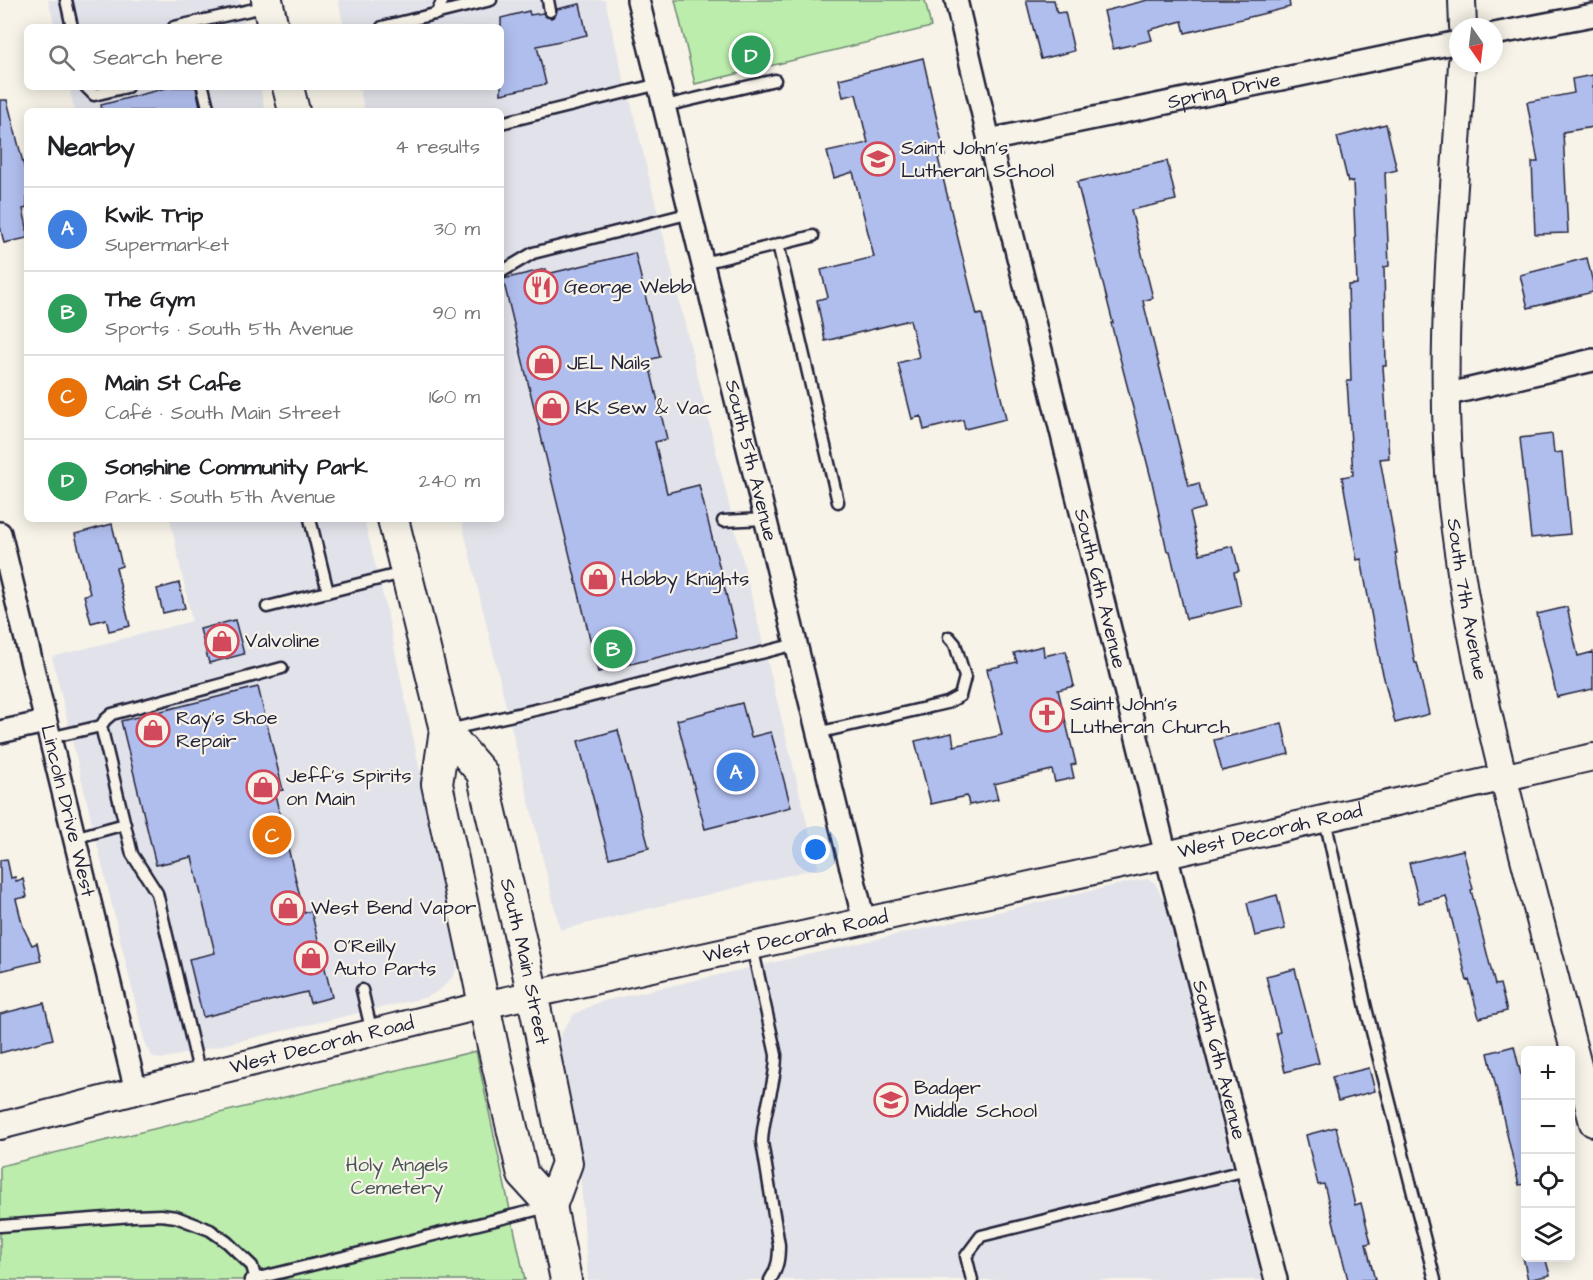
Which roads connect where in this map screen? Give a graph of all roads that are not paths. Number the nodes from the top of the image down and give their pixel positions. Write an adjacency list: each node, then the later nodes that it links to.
1 (66, 0): 11 (lane)
2 (443, 0): 8 (lane)
3 (490, 0): 8 (lane)
4 (638, 0): 18 (street, South 5th Avenue)
5 (956, 0): 27 (street, South 6th Avenue)
6 (1462, 0): 10 (street)
7 (269, 11): 12 (lane)
8 (436, 14): 13 (lane)
9 (1593, 15): 14 (street)
10 (1463, 18)
11 (71, 24)
12 (196, 24)
13 (394, 24)
14 (1503, 32)
15 (1449, 44): 27 (street, Spring Drive)
16 (1461, 72): 34 (street, South 7th Avenue)
17 (775, 80): 23 (lane)
18 (659, 84): 23 (street, South 5th Avenue); 26 (lane)
19 (89, 90): 20 (lane)
20 (115, 90)
21 (204, 90): 24 (lane)
22 (289, 90): 25 (main road)
23 (664, 106): 28 (street, South 5th Avenue)
24 (208, 108)
25 (293, 108)
26 (504, 122)
27 (988, 140): 57 (street, South 6th Avenue)
28 (691, 213): 31 (street, South 5th Avenue); 32 (lane)
29 (813, 236): 30 (lane)
30 (778, 244): 31 (lane); 35 (lane)
31 (703, 263): 36 (street, South 5th Avenue)
32 (504, 270)
33 (1593, 360): 34 (street)
34 (1445, 395): 53 (street, South 7th Avenue)
35 (838, 502)
36 (765, 519): 37 (lane); 45 (street, South 5th Avenue)
37 (723, 521)
38 (311, 522): 42 (lane)
39 (394, 522): 41 (main road, South Main Street)
40 (0, 533): 48 (street, Lincoln Drive West)
41 (406, 573): 42 (lane); 49 (main road, South Main Street)
42 (328, 592): 43 (lane)
43 (267, 607)
44 (949, 637): 51 (lane)
45 (796, 644): 49 (lane); 51 (street, South 5th Avenue)
46 (282, 668): 47 (lane)
47 (101, 726): 48 (lane); 55 (lane)
48 (47, 730): 50 (street); 56 (street, Lincoln Drive West)
49 (445, 730): 61 (main road, South Main Street); 62 (main road, South Main Street)
50 (0, 732)
51 (817, 733): 58 (street, South 5th Avenue)
52 (1593, 757): 53 (street, West Decorah Road)
53 (1504, 778): 54 (street, West Decorah Road); 66 (street, South 7th Avenue)
54 (1324, 819): 57 (street, West Decorah Road); 76 (lane)
55 (125, 824): 56 (lane); 64 (lane)
56 (74, 838): 65 (street, Lincoln Drive West)
57 (1166, 855): 58 (street, West Decorah Road); 68 (street, South 6th Avenue)
58 (864, 921): 59 (street, West Decorah Road)
59 (752, 946): 61 (street, West Decorah Road); 73 (lane)
60 (362, 990): 63 (lane)
61 (533, 994): 62 (street, West Decorah Road); 69 (main road, South Main Street)
62 (484, 1005): 63 (street, West Decorah Road); 69 (main road, South Main Street)
63 (372, 1034): 64 (street, West Decorah Road)
64 (200, 1076): 65 (street, West Decorah Road)
65 (136, 1091): 67 (street, West Decorah Road)
66 (1593, 1123)
67 (0, 1126)
68 (1247, 1170): 74 (lane); 75 (street, South 6th Avenue)
69 (551, 1206): 71 (lane); 72 (main road)
70 (0, 1226): 71 (lane)
71 (254, 1280)
72 (566, 1280)
73 (770, 1280)
74 (972, 1280)
75 (1276, 1280)
76 (1436, 1280)

